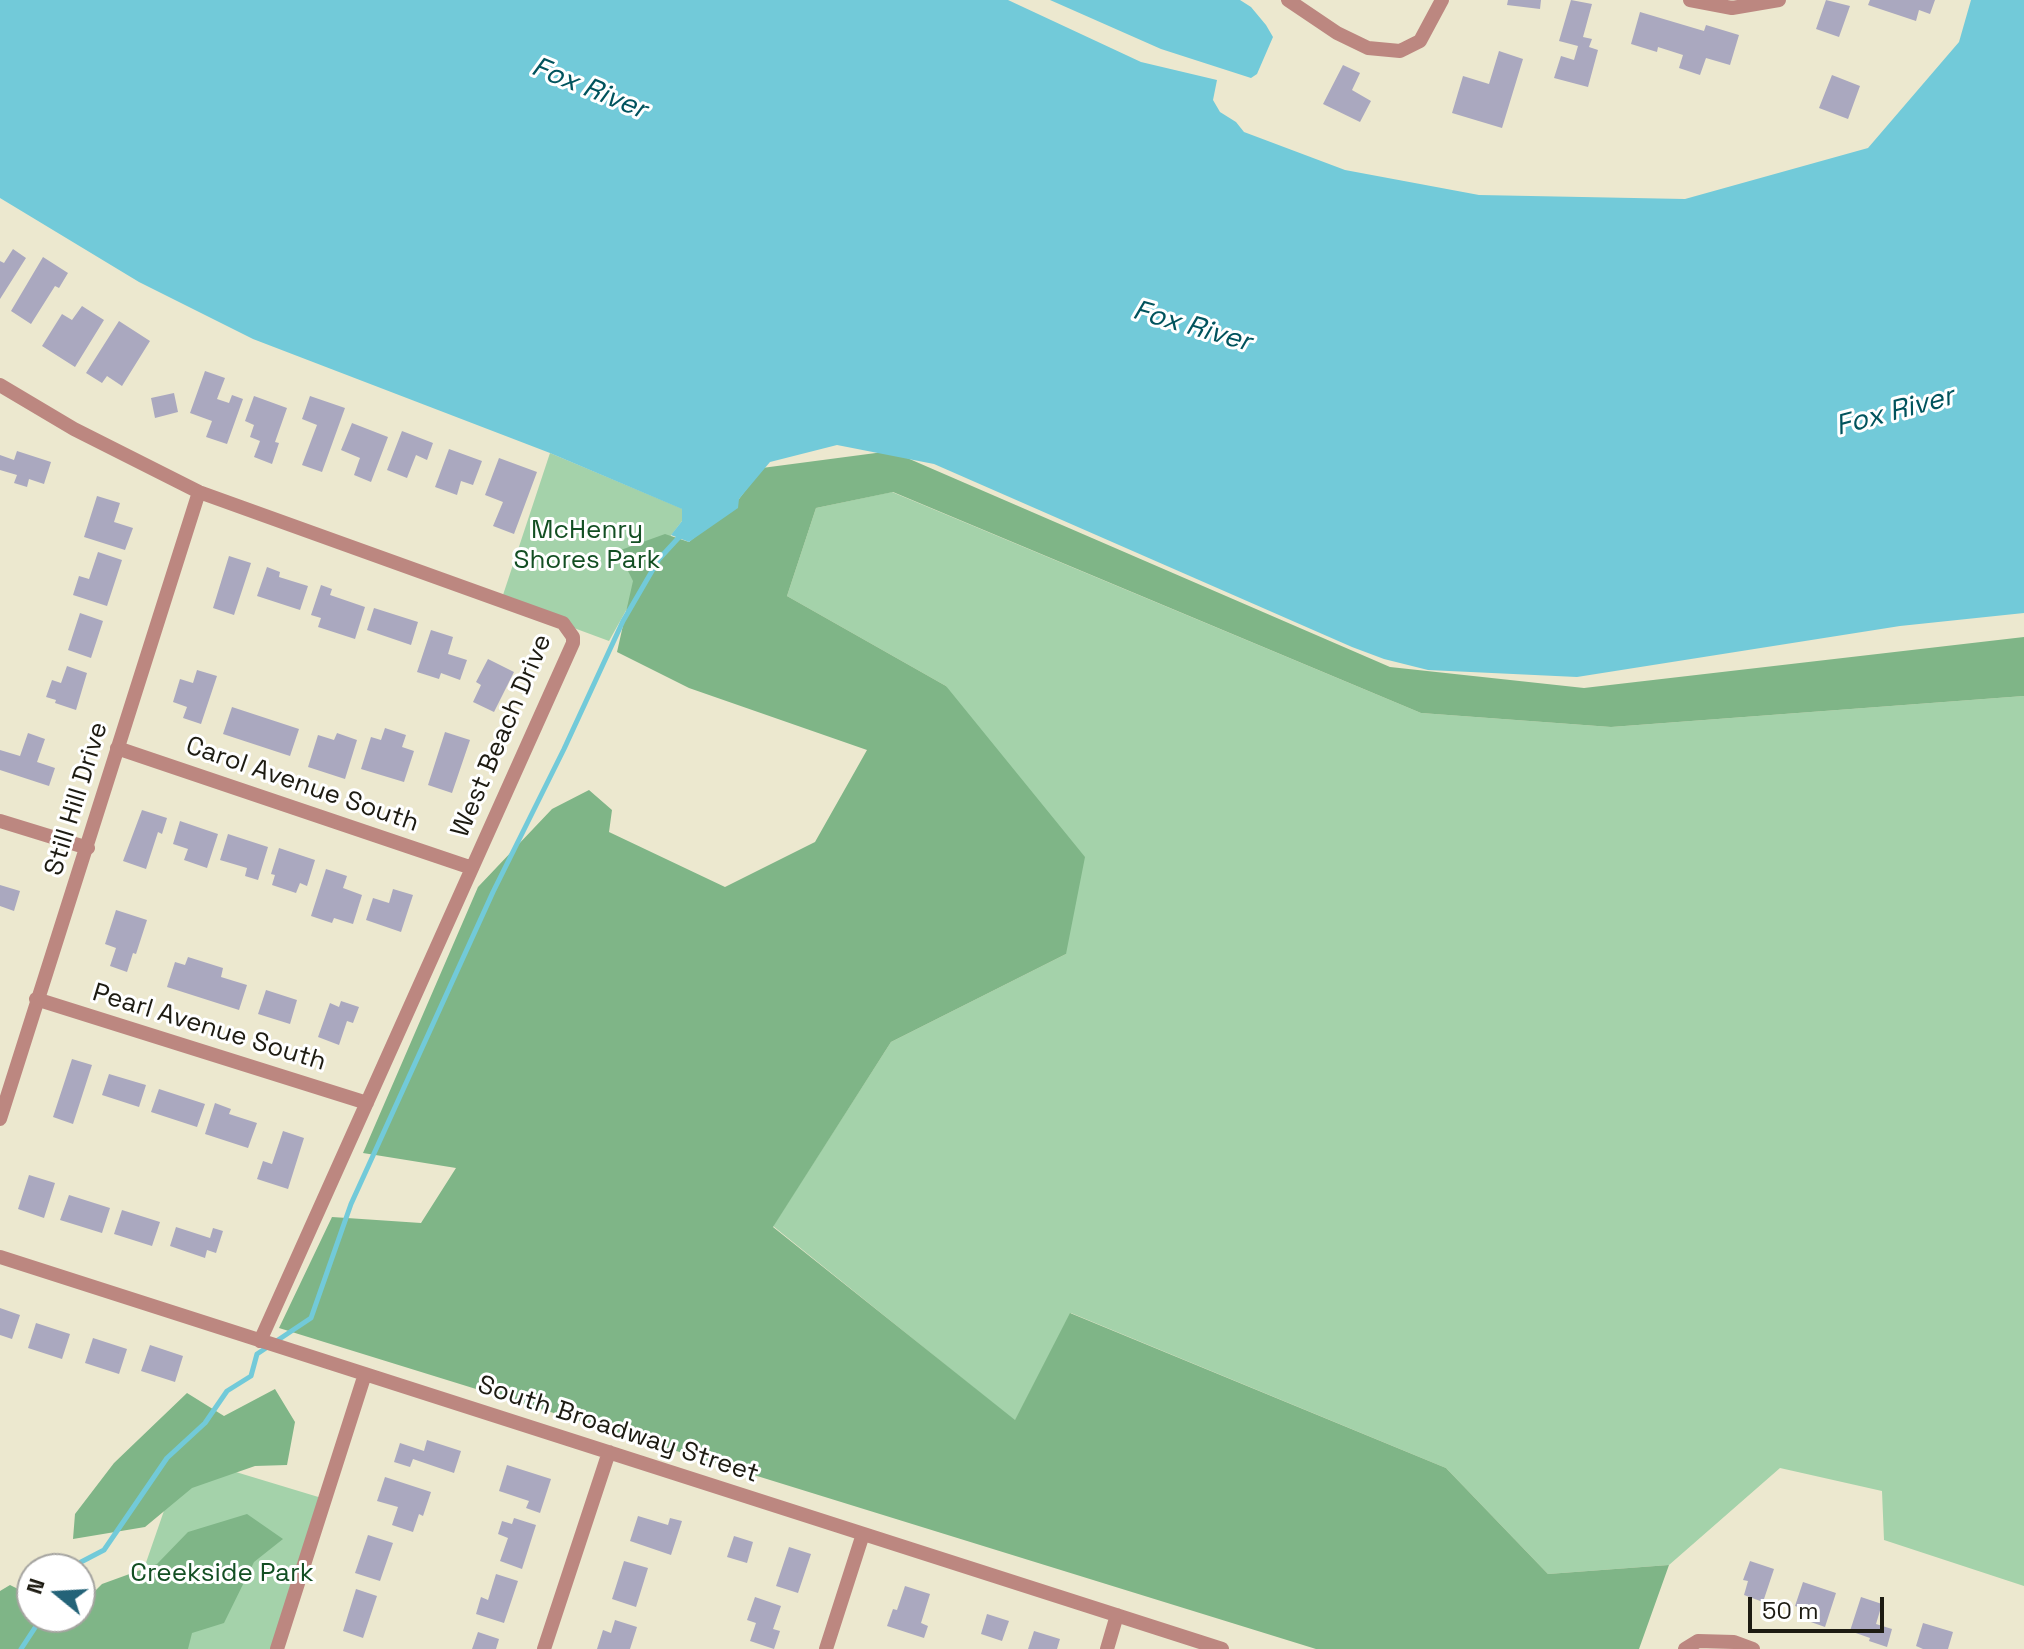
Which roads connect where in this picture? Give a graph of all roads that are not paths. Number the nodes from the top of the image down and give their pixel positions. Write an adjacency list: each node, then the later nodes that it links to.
1 (1288, 0): 2 (street)
2 (1442, 0)
3 (1690, 0): 4 (street)
4 (1779, 0)
5 (0, 385): 6 (street, West Beach Drive)
6 (199, 492): 7 (street, Still Hill Drive); 10 (street, West Beach Drive)
7 (117, 748): 9 (street, Still Hill Drive); 10 (street, Carol Avenue South)
8 (0, 821): 9 (street)
9 (88, 848): 11 (street, Still Hill Drive)
10 (472, 868): 12 (street, West Beach Drive)
11 (36, 999): 12 (street, Pearl Avenue South); 13 (street, Still Hill Drive)
12 (367, 1103): 15 (street, West Beach Drive)
13 (0, 1119)
14 (0, 1257): 15 (street, South Broadway Street)
15 (260, 1341): 16 (street, South Broadway Street)
16 (365, 1374): 17 (street, South Broadway Street); 20 (street)
17 (609, 1452): 18 (street, South Broadway Street); 21 (street)
18 (863, 1534): 19 (street, South Broadway Street); 22 (street)
19 (1117, 1615): 23 (street); 24 (street, South Broadway Street)
20 (277, 1649)
21 (544, 1649)
22 (826, 1649)
23 (1107, 1649)
24 (1222, 1649)
25 (1685, 1649): 26 (street)
26 (1753, 1649)

